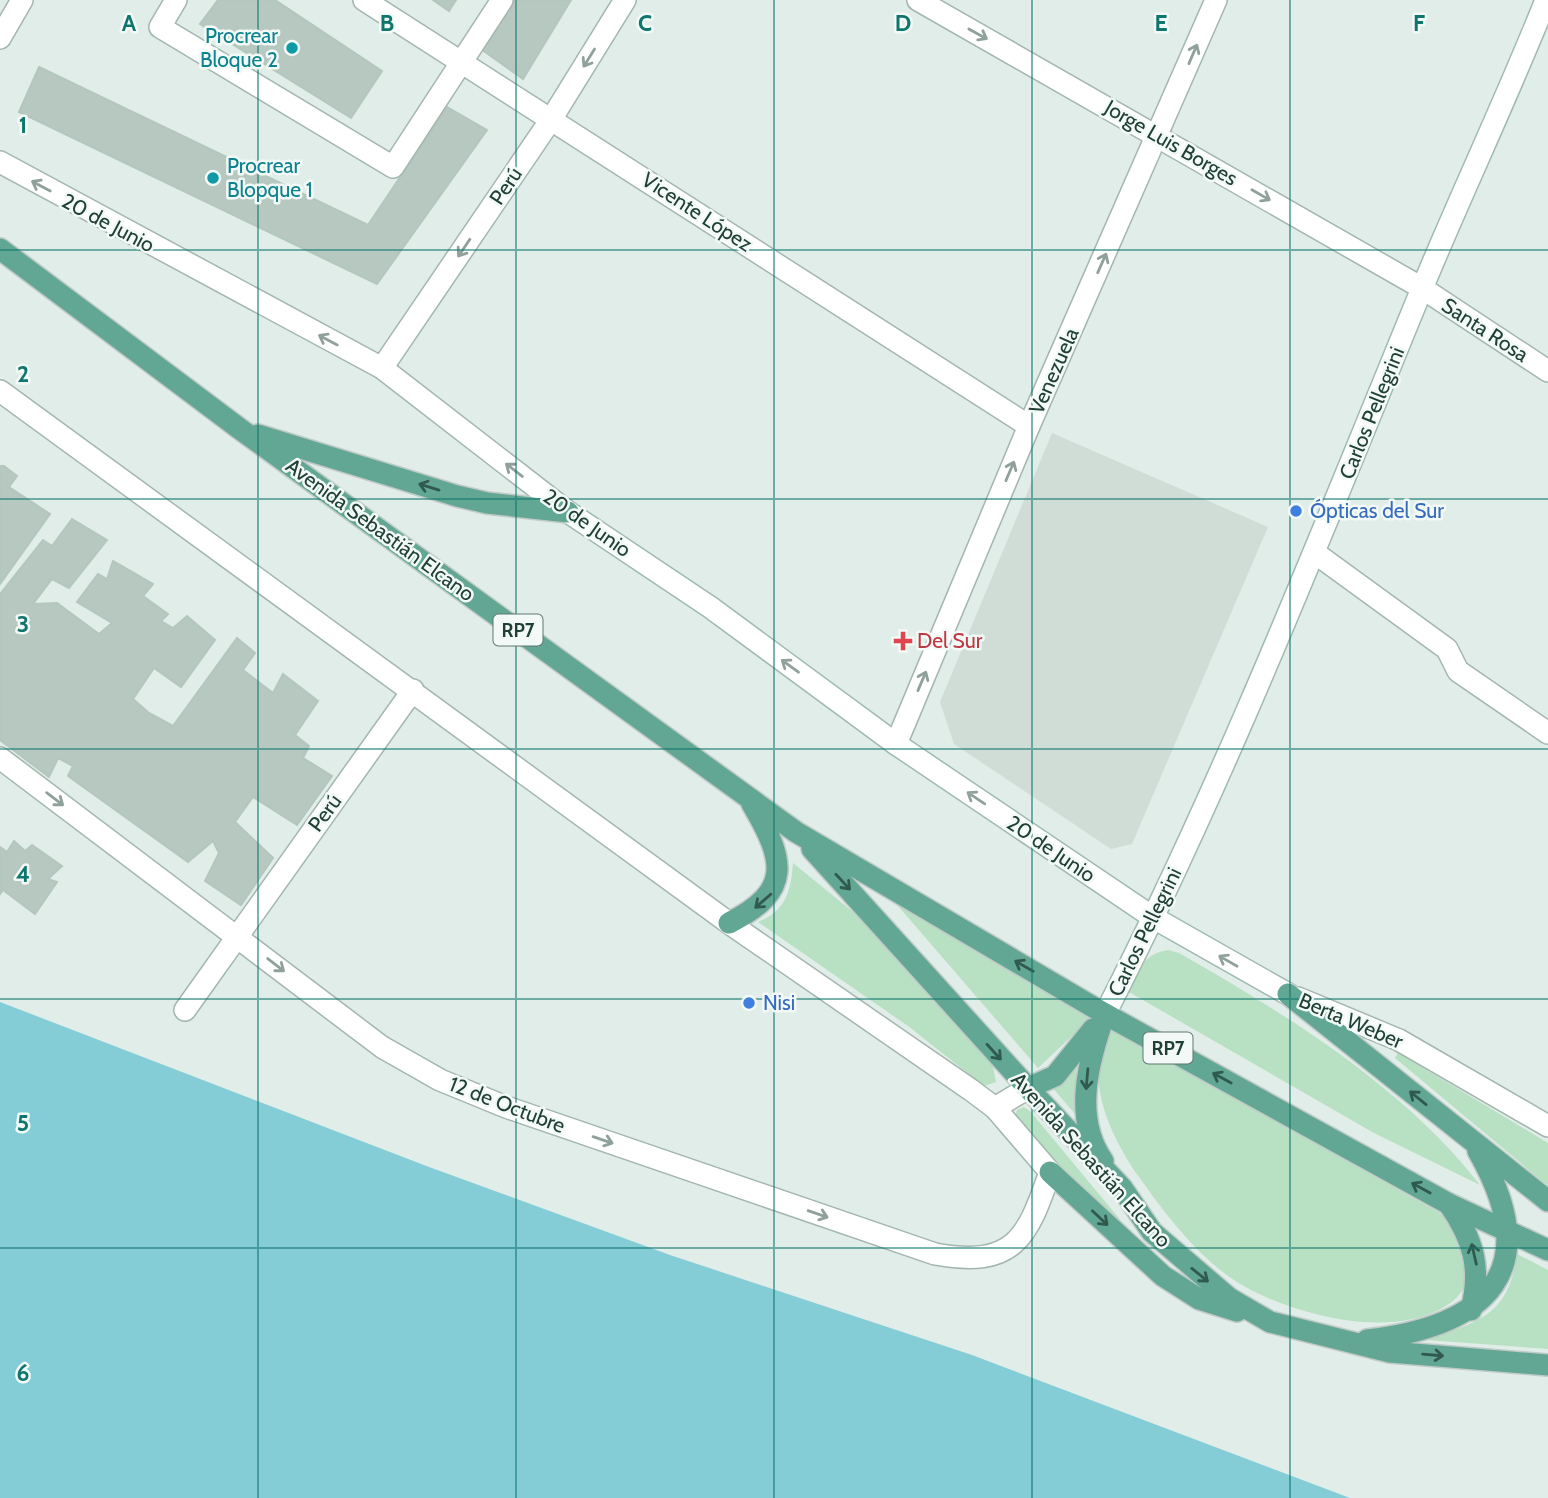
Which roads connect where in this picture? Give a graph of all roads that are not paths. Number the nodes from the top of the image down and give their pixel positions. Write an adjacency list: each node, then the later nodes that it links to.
1 (22, 0): 9 (street)
2 (176, 0): 10 (street)
3 (364, 0): 10 (street, Vicente López)
4 (502, 0): 10 (street)
5 (625, 0): 11 (street, Perú, one-way to 11)
6 (1216, 0): 12 (street, Venezuela, one-way to 6)
7 (930, 3): 12 (street, Jorge Luis Borges, one-way to 12)
8 (1545, 12): 15 (street, Carlos Pellegrini)
9 (0, 38)
10 (462, 62): 11 (street, Vicente López)
11 (552, 118): 16 (street, Perú, one-way to 16); 19 (street, Vicente López)
12 (1158, 135): 15 (street, Jorge Luis Borges, one-way to 15); 19 (street, Venezuela, one-way to 12)
13 (0, 162): 16 (street, 20 de Junio, one-way to 13)
14 (0, 249): 20 (main road, Avenida Sebastián Elcano / RP7)
15 (1422, 288): 17 (street, Santa Rosa); 22 (street, Carlos Pellegrini)
16 (382, 369): 21 (street, 20 de Junio, one-way to 16)
17 (1548, 371)
18 (0, 391): 23 (street)
19 (1029, 426): 25 (street, Venezuela, one-way to 19)
20 (240, 429): 21 (main road, one-way to 20); 27 (main road, Avenida Sebastián Elcano / RP7)
21 (568, 512): 25 (street, 20 de Junio, one-way to 21)
22 (1314, 553): 24 (street); 29 (street, Carlos Pellegrini)
23 (413, 690): 30 (street); 31 (street, Perú)
24 (1548, 733)
25 (896, 744): 29 (street, 20 de Junio, one-way to 25)
26 (0, 758): 31 (street, 12 de Octubre, one-way to 31)
27 (747, 796): 28 (main road, Avenida Sebastián Elcano / RP7); 30 (main road, one-way to 30)
28 (796, 832): 34 (main road, Avenida Sebastián Elcano / RP7, one-way to 28); 35 (main road, Avenida Sebastián Elcano / RP7, one-way to 35)
29 (1154, 918): 32 (street, Berta Weber, one-way to 29); 34 (street, Carlos Pellegrini)
30 (729, 923): 36 (street)
31 (237, 935): 33 (street, Perú); 39 (street, 12 de Octubre, one-way to 39)
32 (1288, 994): 37 (street, Berta Weber); 38 (main road, one-way to 32)
33 (185, 1010)
34 (1105, 1014): 35 (main road); 40 (main road, one-way to 40); 42 (main road, Avenida Sebastián Elcano / RP7, one-way to 34)
35 (1028, 1088): 36 (street); 40 (main road, Avenida Sebastián Elcano / RP7)
36 (995, 1108): 39 (street)
37 (1548, 1126)
38 (1472, 1142): 41 (main road); 43 (main road)
39 (1050, 1172): 46 (main road, one-way to 46)
40 (1122, 1188): 46 (main road, Avenida Sebastián Elcano / RP7, one-way to 46)
41 (1548, 1201)
42 (1449, 1203): 43 (main road, Avenida Sebastián Elcano / RP7); 45 (main road, one-way to 42)
43 (1507, 1232): 44 (main road, Avenida Sebastián Elcano / RP7); 45 (main road)
44 (1548, 1250)
45 (1471, 1310): 47 (main road)
46 (1270, 1322): 47 (main road, Avenida Sebastián Elcano / RP7)
47 (1354, 1342): 48 (main road, Avenida Sebastián Elcano / RP7, one-way to 48)
48 (1548, 1365)

